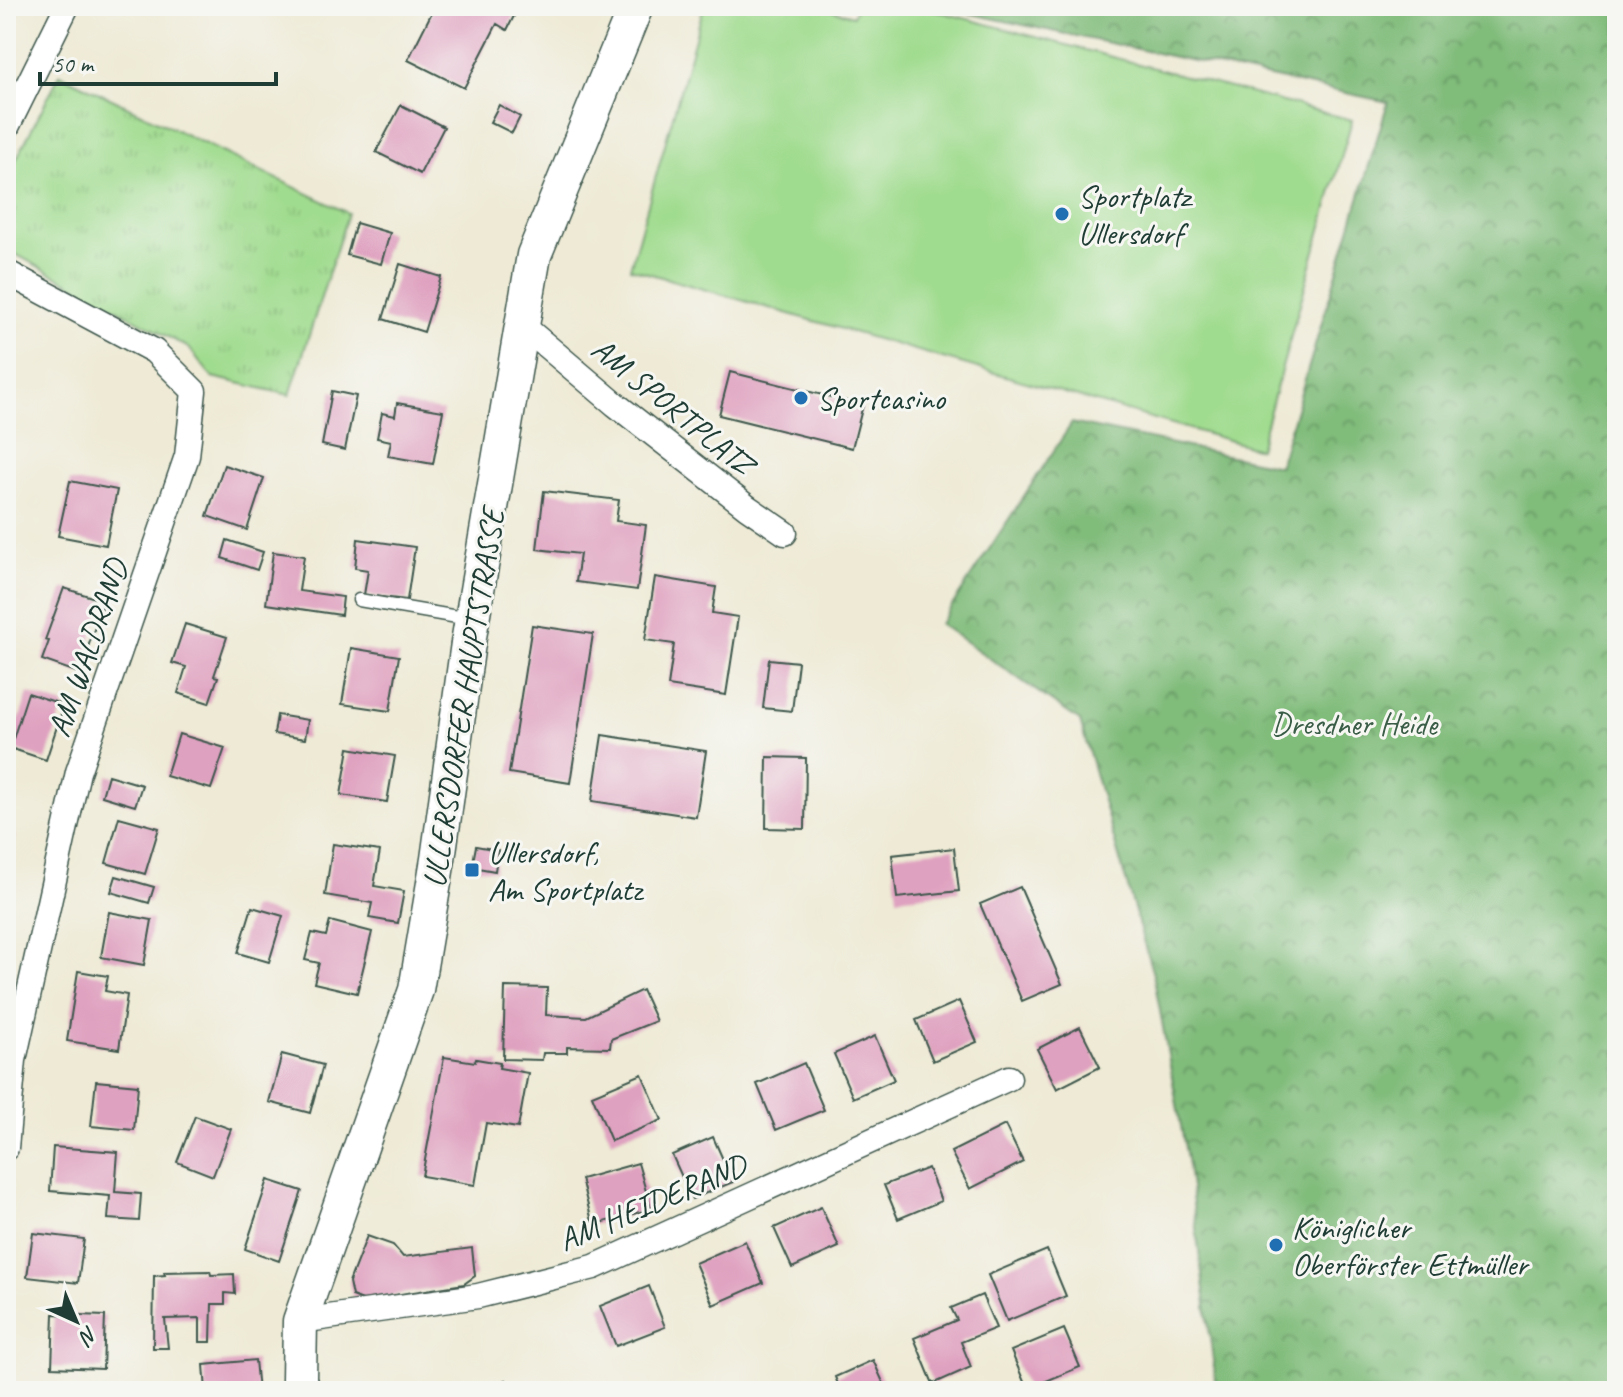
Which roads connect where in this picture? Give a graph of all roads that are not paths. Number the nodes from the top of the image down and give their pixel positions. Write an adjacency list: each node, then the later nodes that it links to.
1 (67, 6): 3 (street)
2 (636, 6): 5 (main road, ULLERSDORFER HAUPTSTRASSE)
3 (6, 129)
4 (6, 272): 10 (street, AM WALDRAND)
5 (523, 326): 6 (street, AM SPORTPLATZ); 8 (main road, ULLERSDORFER HAUPTSTRASSE)
6 (785, 533)
7 (359, 600): 8 (lane)
8 (472, 620): 11 (main road, ULLERSDORFER HAUPTSTRASSE)
9 (1009, 1078): 11 (street, AM HEIDERAND)
10 (6, 1148)
11 (300, 1321): 12 (main road, ULLERSDORFER HAUPTSTRASSE)
12 (302, 1391)

